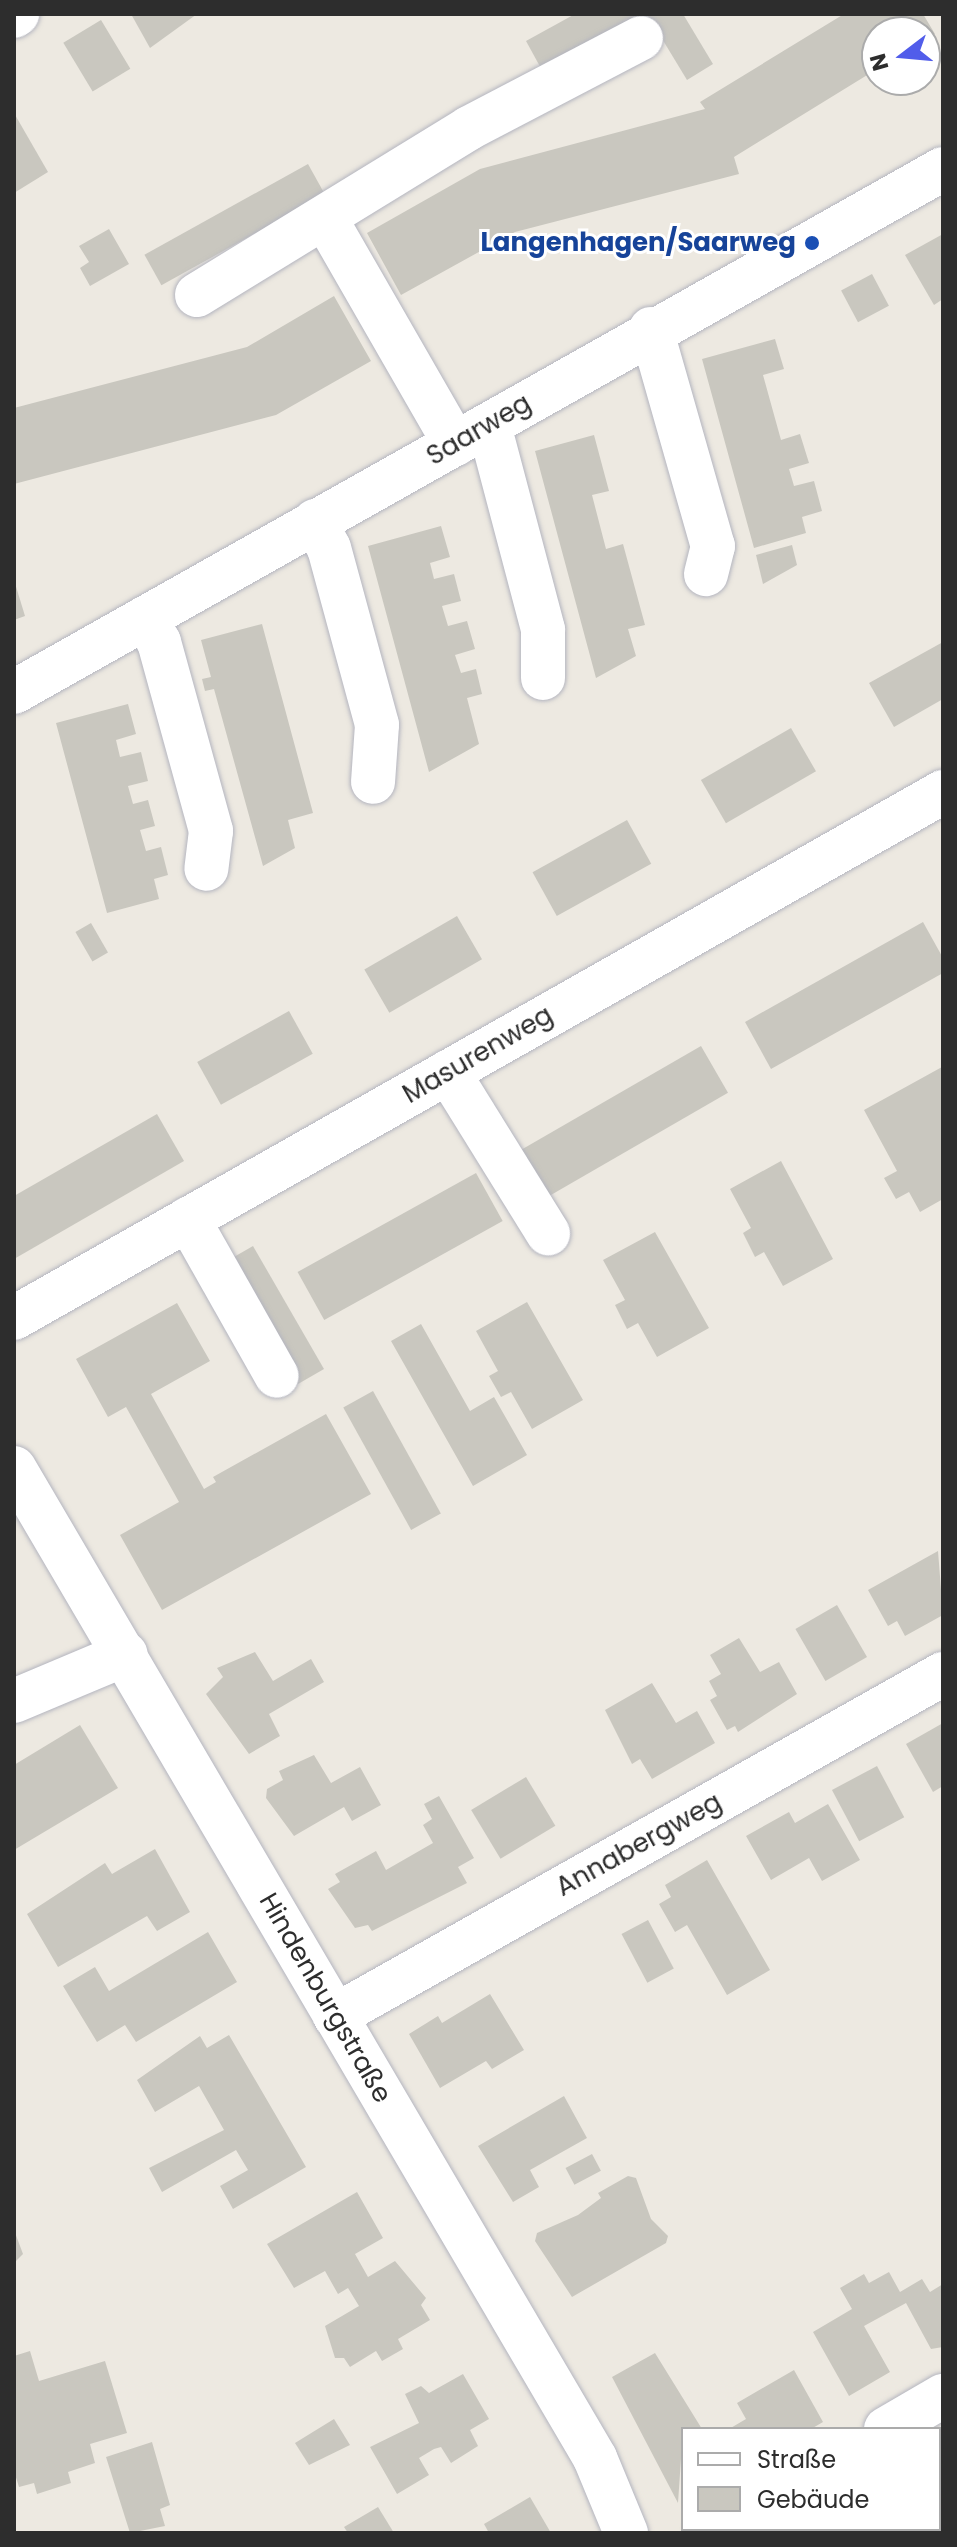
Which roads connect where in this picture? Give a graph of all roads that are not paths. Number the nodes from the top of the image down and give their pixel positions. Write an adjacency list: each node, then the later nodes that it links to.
1 (641, 38): 3 (street)
2 (943, 169): 5 (street, Saarweg)
3 (325, 218): 4 (street); 6 (street)
4 (197, 295)
5 (651, 329): 6 (street, Saarweg); 8 (street)
6 (472, 435): 7 (street, Saarweg); 10 (street)
7 (315, 521): 9 (street, Saarweg); 12 (street)
8 (706, 574)
9 (145, 618): 11 (street, Saarweg); 14 (street)
10 (543, 678)
11 (14, 692)
12 (373, 782)
13 (943, 792): 15 (street, Masurenweg)
14 (206, 869)
15 (448, 1072): 16 (street, Masurenweg); 17 (street)
16 (188, 1219): 18 (street, Masurenweg); 19 (street)
17 (548, 1233)
18 (14, 1318)
19 (277, 1376)
20 (14, 1468): 21 (street, Hindenburgstraße)
21 (126, 1654): 23 (street); 24 (street, Hindenburgstraße)
22 (943, 1674): 24 (street, Annabergweg)
23 (14, 1701)
24 (335, 2016): 27 (street, Hindenburgstraße)
25 (943, 2396): 26 (street)
26 (894, 2427)
27 (626, 2533)

